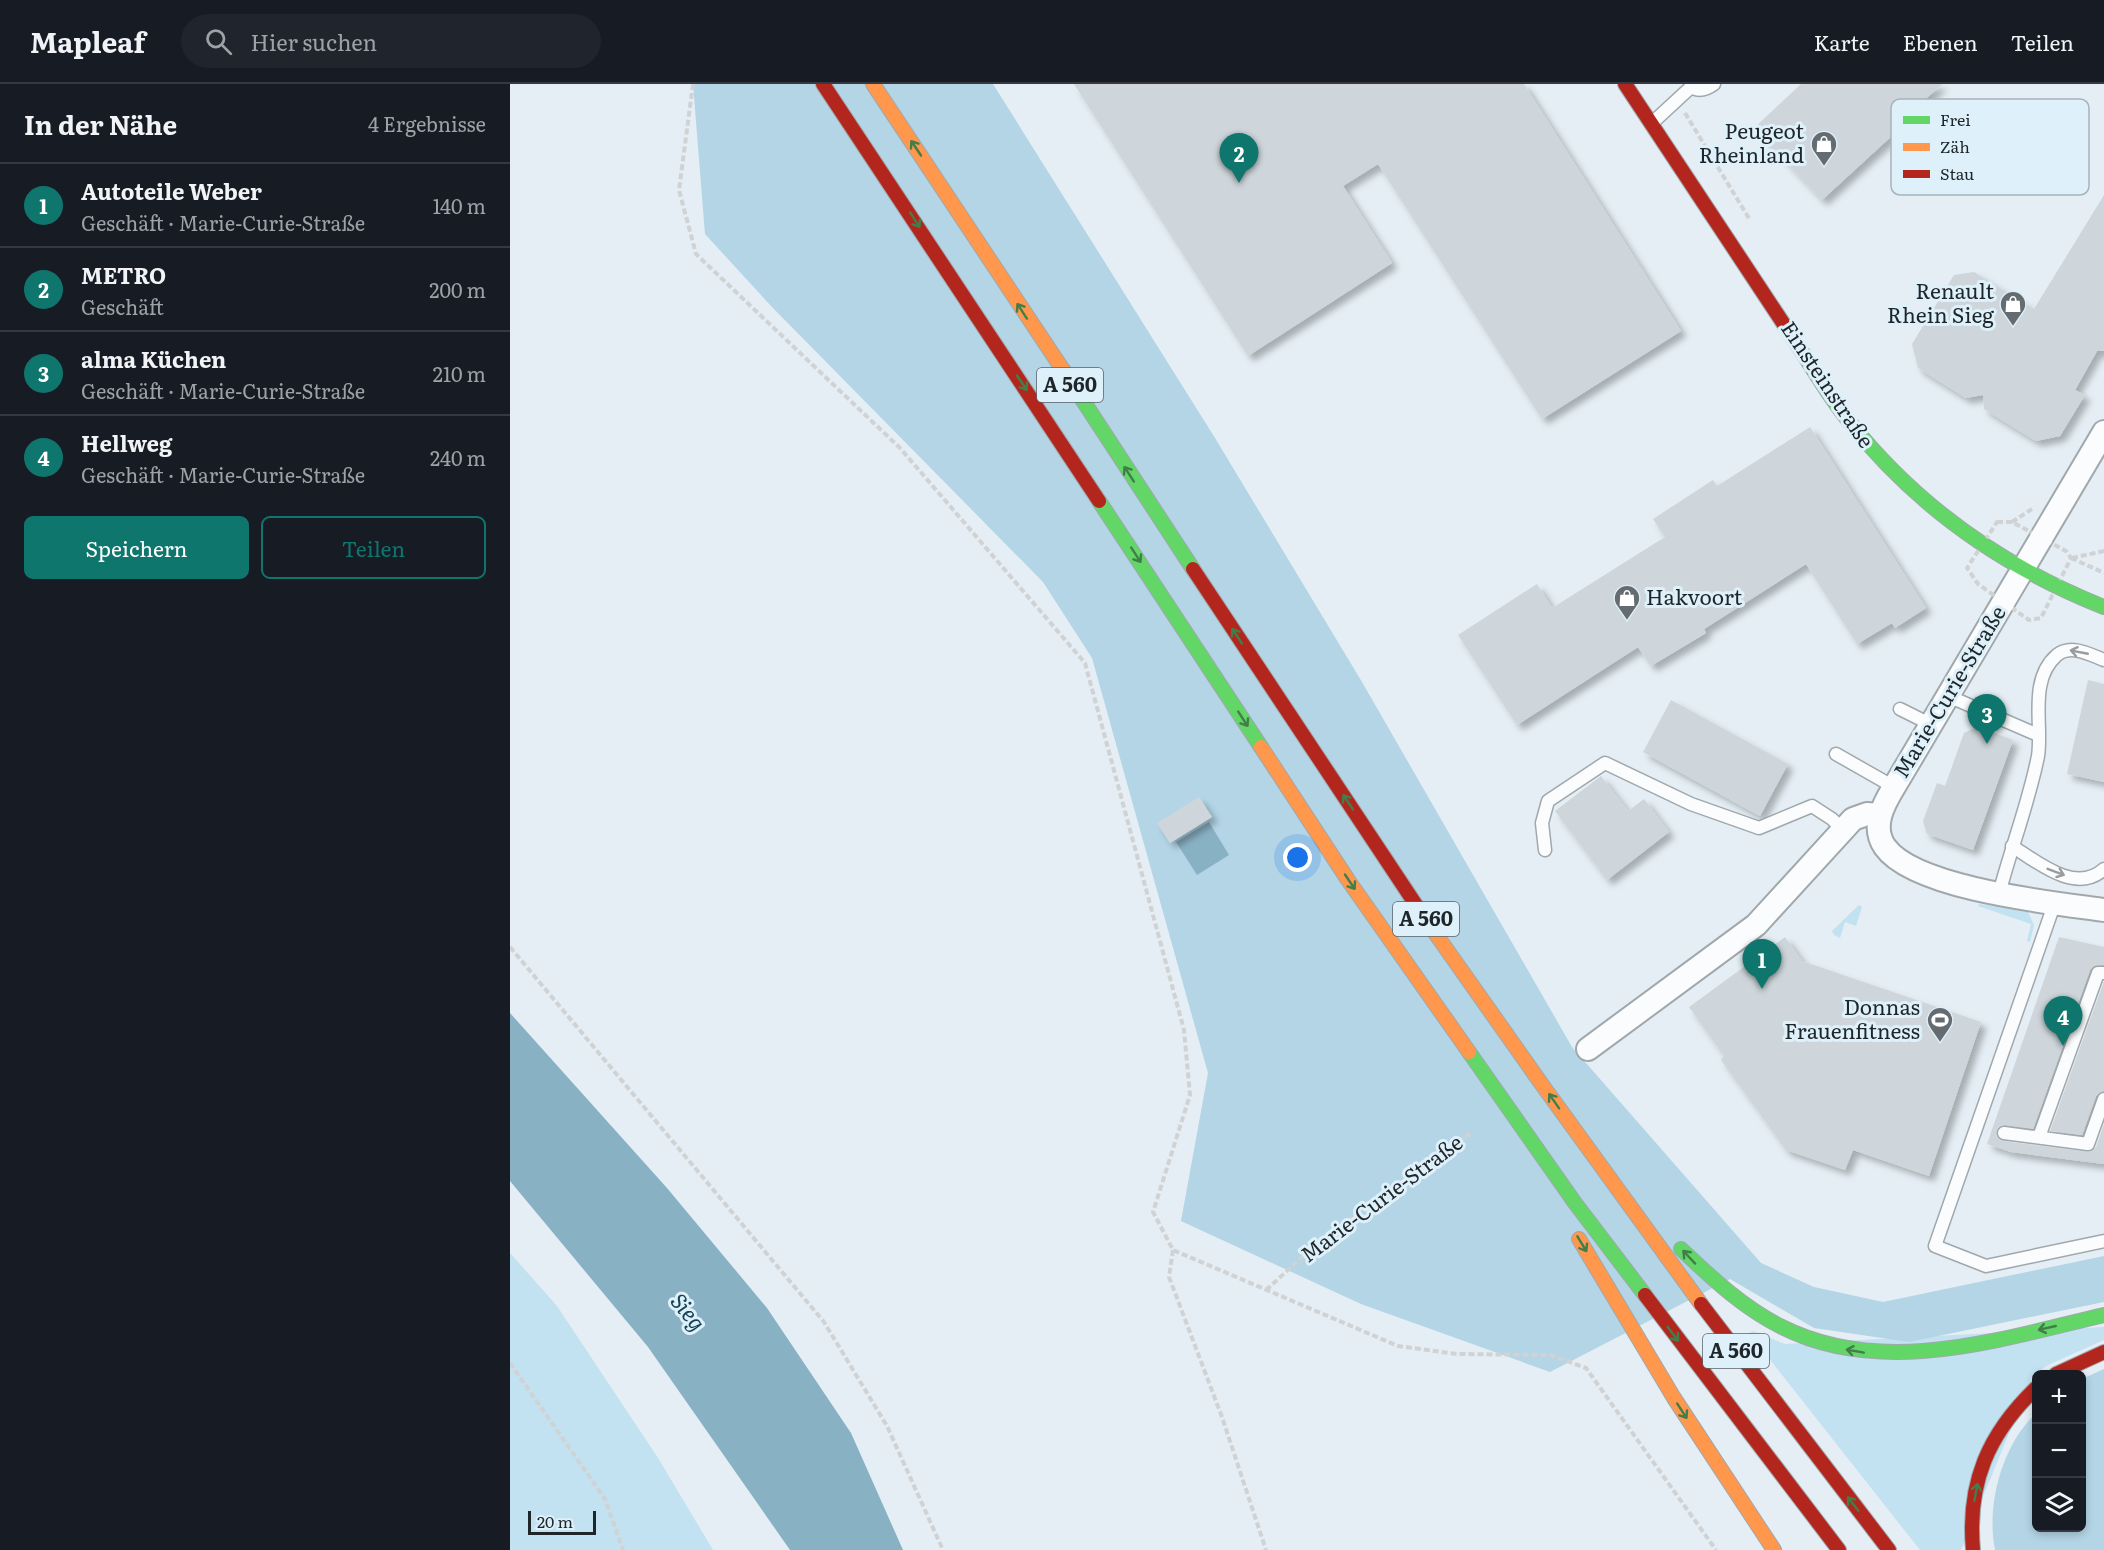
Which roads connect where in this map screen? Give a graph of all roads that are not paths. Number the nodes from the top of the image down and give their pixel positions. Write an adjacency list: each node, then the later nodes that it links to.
1 (823, 84): 26 (main road, A 560, one-way to 26)
2 (873, 84): 31 (main road, A 560, one-way to 2)
3 (1714, 84): 5 (lane)
4 (1627, 85): 6 (main road, Einsteinstraße)
5 (1689, 85): 6 (lane)
6 (1650, 124): 8 (main road, Einsteinstraße)
7 (2104, 432): 8 (street, Marie-Curie-Straße)
8 (2022, 569): 9 (main road, Einsteinstraße); 11 (street, Marie-Curie-Straße)
9 (2104, 607)
10 (2104, 660): 14 (lane, one-way to 14)
11 (1948, 696): 13 (street, Marie-Curie-Straße); 14 (lane)
12 (1900, 709): 13 (lane)
13 (1930, 724): 16 (street, Marie-Curie-Straße)
14 (2038, 735): 19 (lane)
15 (1836, 754): 16 (lane)
16 (1894, 787): 17 (street, Marie-Curie-Straße)
17 (1880, 815): 18 (street); 22 (street)
18 (1843, 830): 20 (lane); 27 (street)
19 (2012, 846): 21 (lane, one-way to 21); 22 (lane)
20 (1545, 850)
21 (2104, 869)
22 (1999, 894): 23 (street)
23 (2055, 902): 24 (street); 34 (lane)
24 (2104, 910)
25 (2104, 973): 30 (lane)
26 (1466, 1049): 32 (main road); 40 (main road, A 560, one-way to 40)
27 (1588, 1049)
28 (2104, 1099): 30 (lane)
29 (2004, 1133): 30 (lane)
30 (2040, 1137)
31 (1587, 1149): 35 (main road, one-way to 31); 41 (main road, A 560, one-way to 31)
32 (1558, 1203)
33 (1570, 1224): 39 (main road, one-way to 39)
34 (2104, 1241)
35 (2104, 1315)
36 (2104, 1352): 37 (main road)
37 (2065, 1370)
38 (2032, 1393): 42 (main road, one-way to 38)
39 (1774, 1550)
40 (1839, 1550)
41 (1889, 1550)
42 (1973, 1550)

